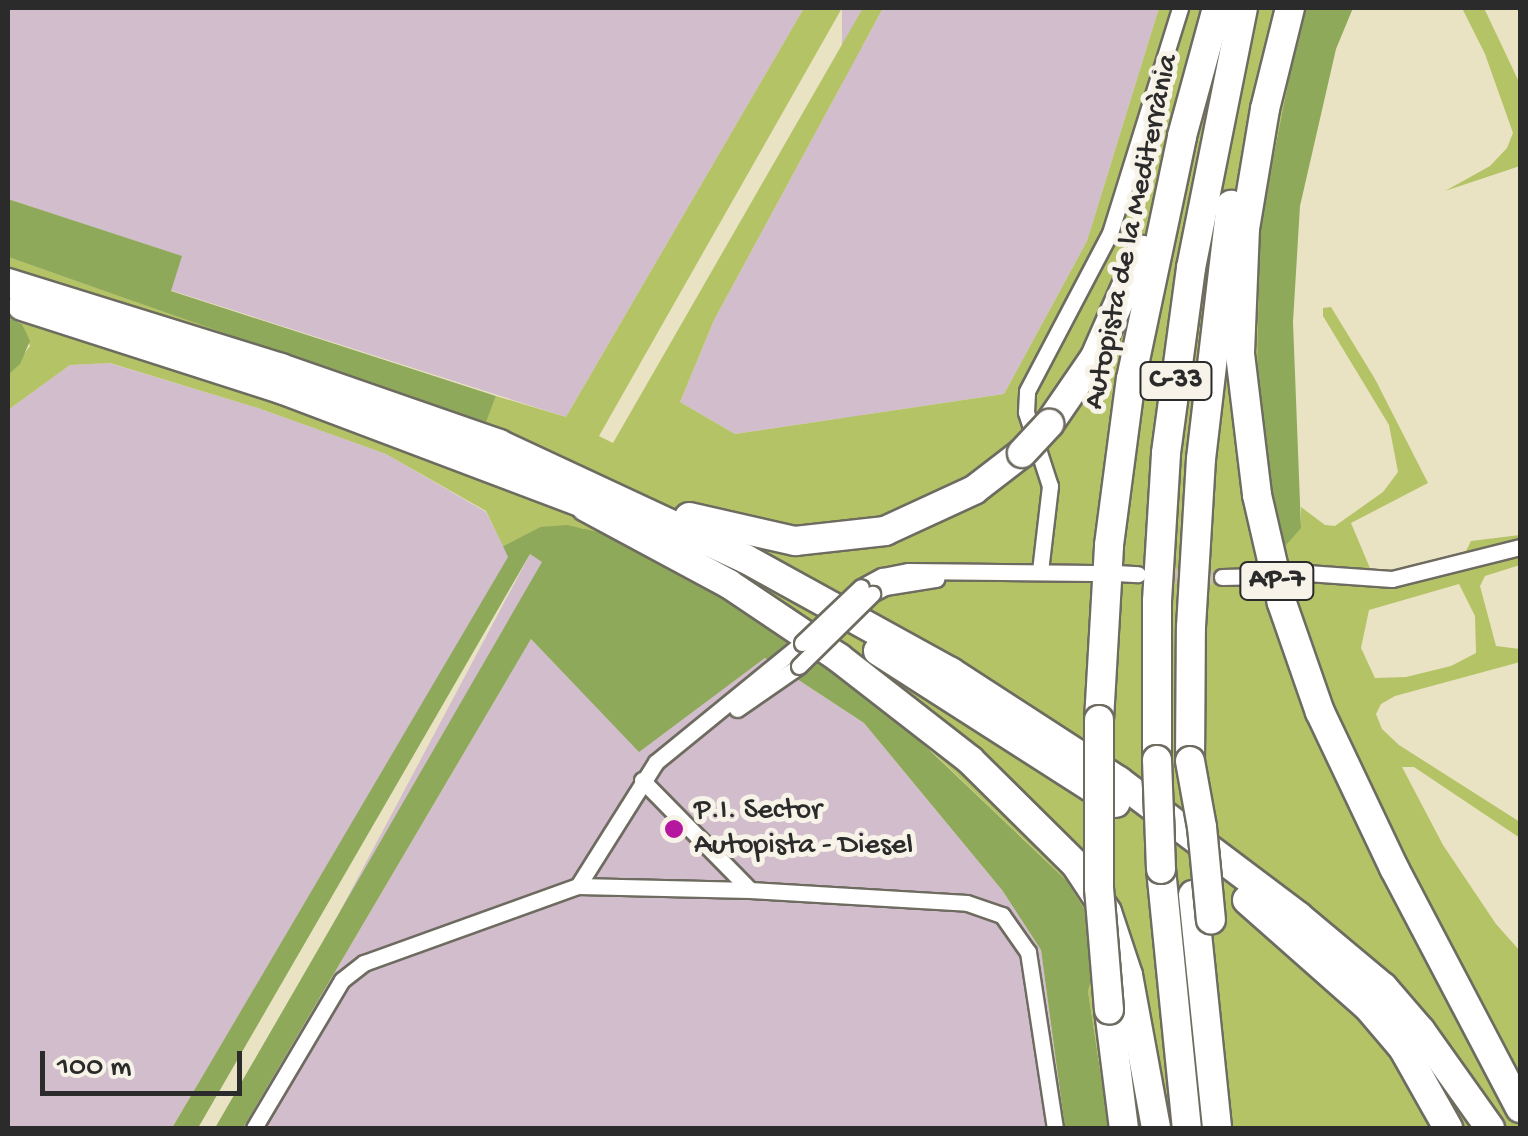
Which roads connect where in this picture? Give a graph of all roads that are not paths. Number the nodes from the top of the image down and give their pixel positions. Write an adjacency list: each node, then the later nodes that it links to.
1 (1180, 8): 11 (street)
2 (1216, 8): 6 (highway, Autopista de la Mediterrània)
3 (1243, 8): 30 (highway, C-33, bridge)
4 (1270, 8): 20 (highway, C-33)
5 (1290, 8): 25 (highway, AP-7)
6 (1182, 136): 8 (highway, bridge); 28 (highway, Autopista de la Mediterrània, bridge)
7 (11, 298): 8 (highway); 9 (highway)
8 (500, 444): 24 (highway)
9 (558, 493): 29 (highway); 33 (highway)
10 (1520, 547): 12 (street)
11 (1040, 571): 13 (street); 18 (street)
12 (1293, 572)
13 (1094, 573)
14 (1116, 573): 15 (street)
15 (1138, 574)
16 (1265, 576): 17 (street)
17 (1222, 577)
18 (867, 590): 19 (street, bridge); 19 (street, bridge)
19 (707, 724): 21 (street)
20 (1190, 760): 31 (highway, C-33, bridge); 32 (highway, bridge)
21 (642, 780): 22 (street); 23 (street)
22 (578, 886): 23 (street); 26 (street)
23 (750, 890): 27 (street)
24 (1339, 951): 34 (highway); 35 (highway)
25 (1520, 1108)
26 (254, 1128)
27 (1055, 1128)
28 (1124, 1128)
29 (1156, 1128)
30 (1186, 1128)
31 (1217, 1128)
32 (1235, 1128)
33 (1448, 1128)
34 (1465, 1128)
35 (1490, 1128)

